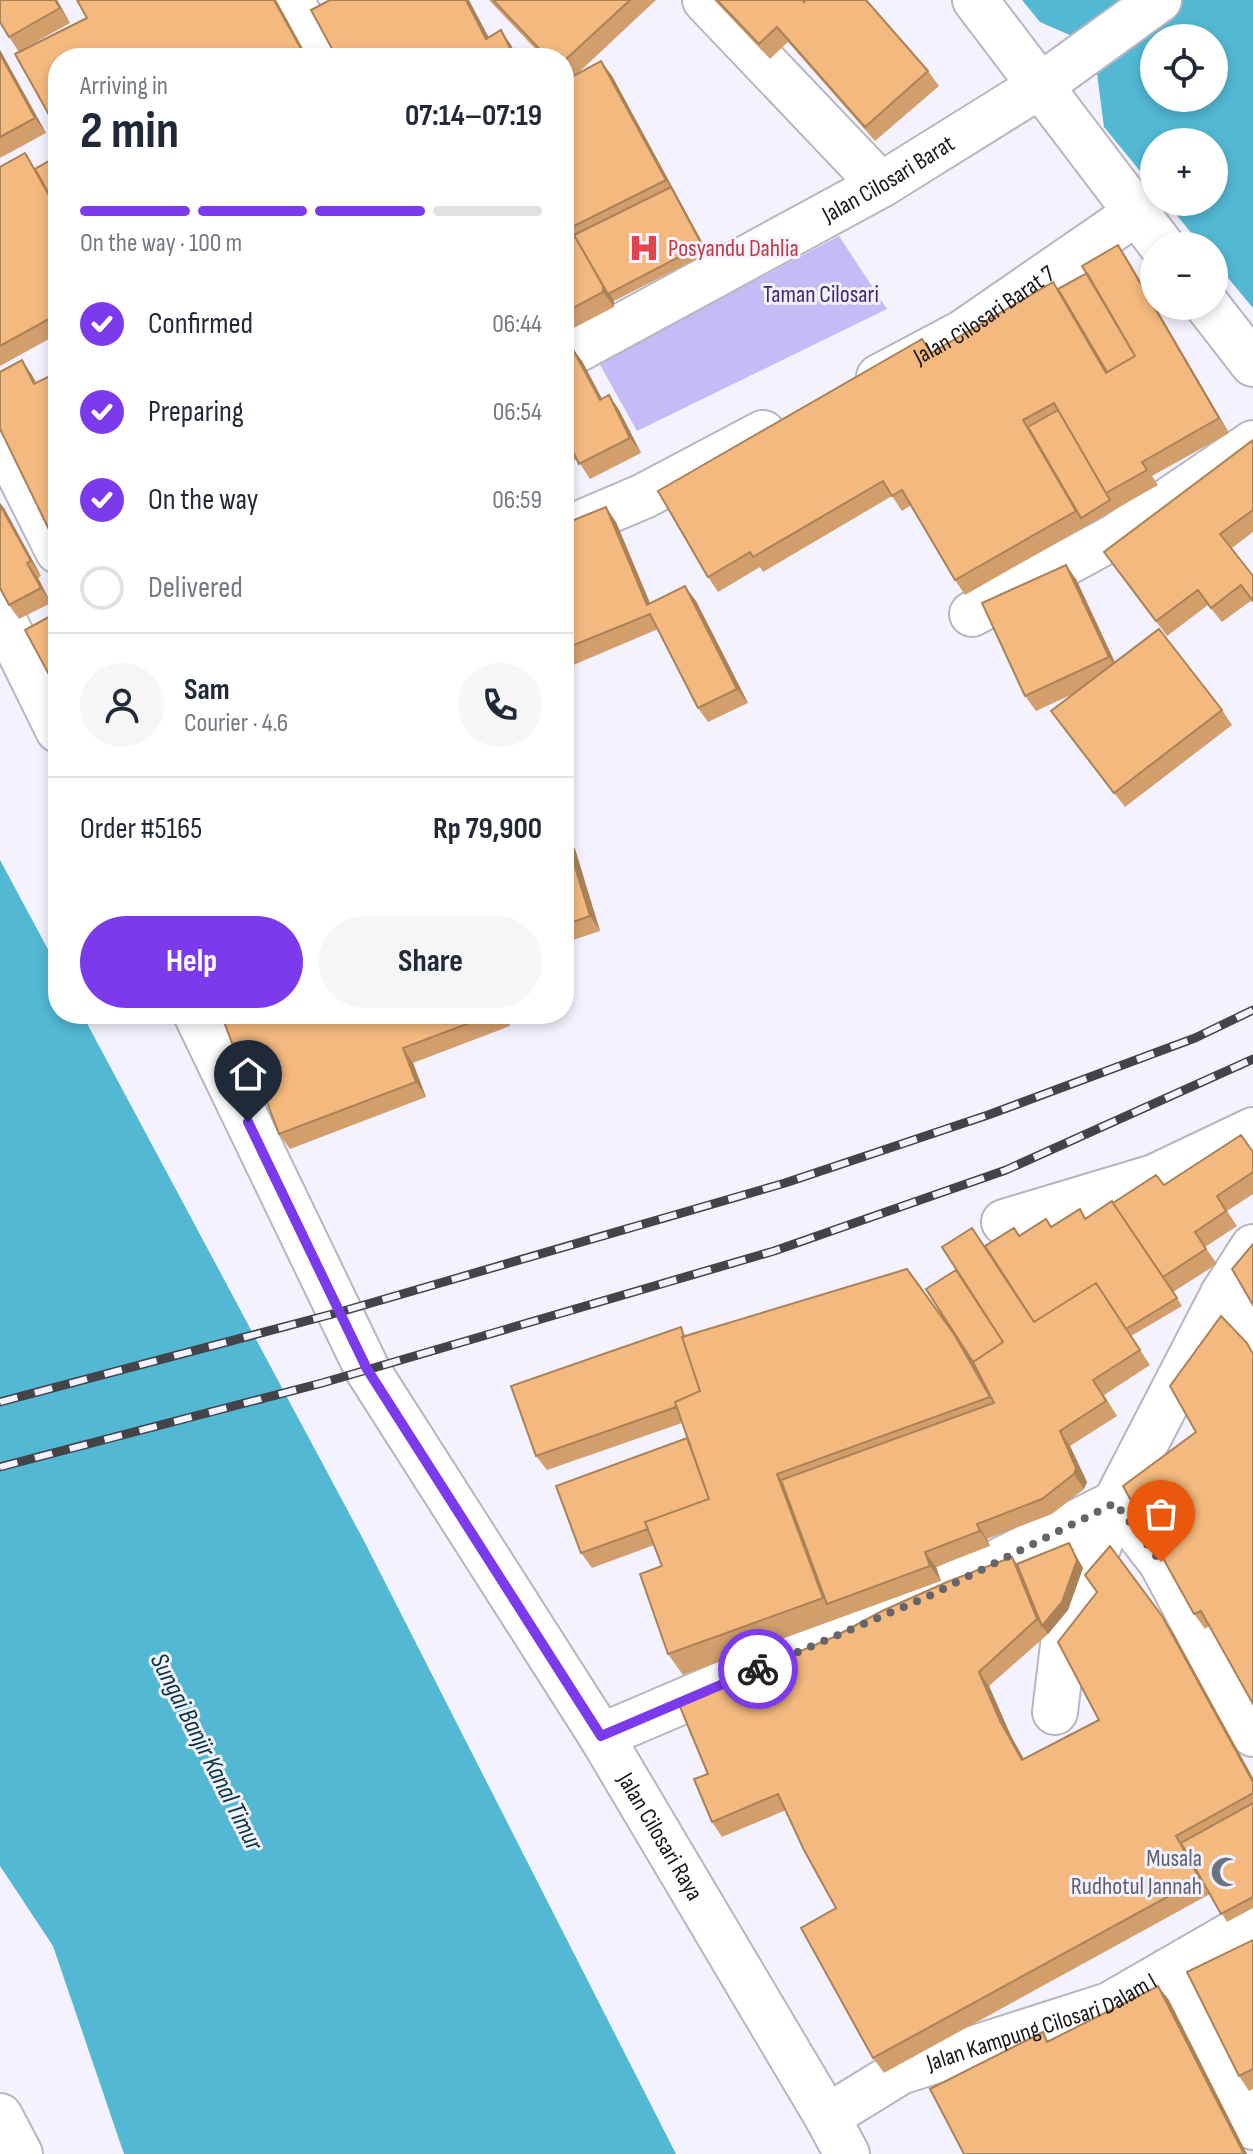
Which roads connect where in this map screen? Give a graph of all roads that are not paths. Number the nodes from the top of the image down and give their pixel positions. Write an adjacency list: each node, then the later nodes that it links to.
1 (291, 0): 5 (street)
2 (705, 0): 7 (street)
3 (975, 0): 6 (street)
4 (1159, 0): 6 (street, Jalan Cilosari Barat)
5 (317, 48)
6 (1040, 86): 7 (street, Jalan Cilosari Barat); 8 (street)
7 (881, 185): 10 (street, Jalan Cilosari Barat)
8 (1149, 229): 12 (street, Jalan Cilosari Barat 7)
9 (1219, 320): 11 (street)
10 (574, 352)
11 (1253, 364)
12 (847, 393)
13 (794, 418): 16 (street)
14 (0, 436): 17 (street)
15 (1253, 443): 18 (street)
16 (574, 526)
17 (48, 531)
18 (972, 614)
19 (20, 625): 20 (street)
20 (48, 702)
21 (201, 1024): 30 (street, Jalan Cilosari Raya)
22 (1253, 1130): 23 (street)
23 (1004, 1222)
24 (1253, 1247): 25 (street)
25 (1223, 1294): 26 (street); 27 (street)
26 (1253, 1338)
27 (1115, 1503): 28 (street); 29 (street); 30 (street)
28 (1055, 1712)
29 (1253, 1734)
30 (601, 1736): 35 (street, Jalan Cilosari Raya)
31 (1253, 1922): 32 (street, Jalan Kampung Cilosari Dalam I)
32 (1168, 1971): 34 (street); 35 (street, Jalan Kampung Cilosari Dalam I)
33 (0, 2116): 36 (street)
34 (1253, 2127)
35 (837, 2135)
36 (20, 2154)

